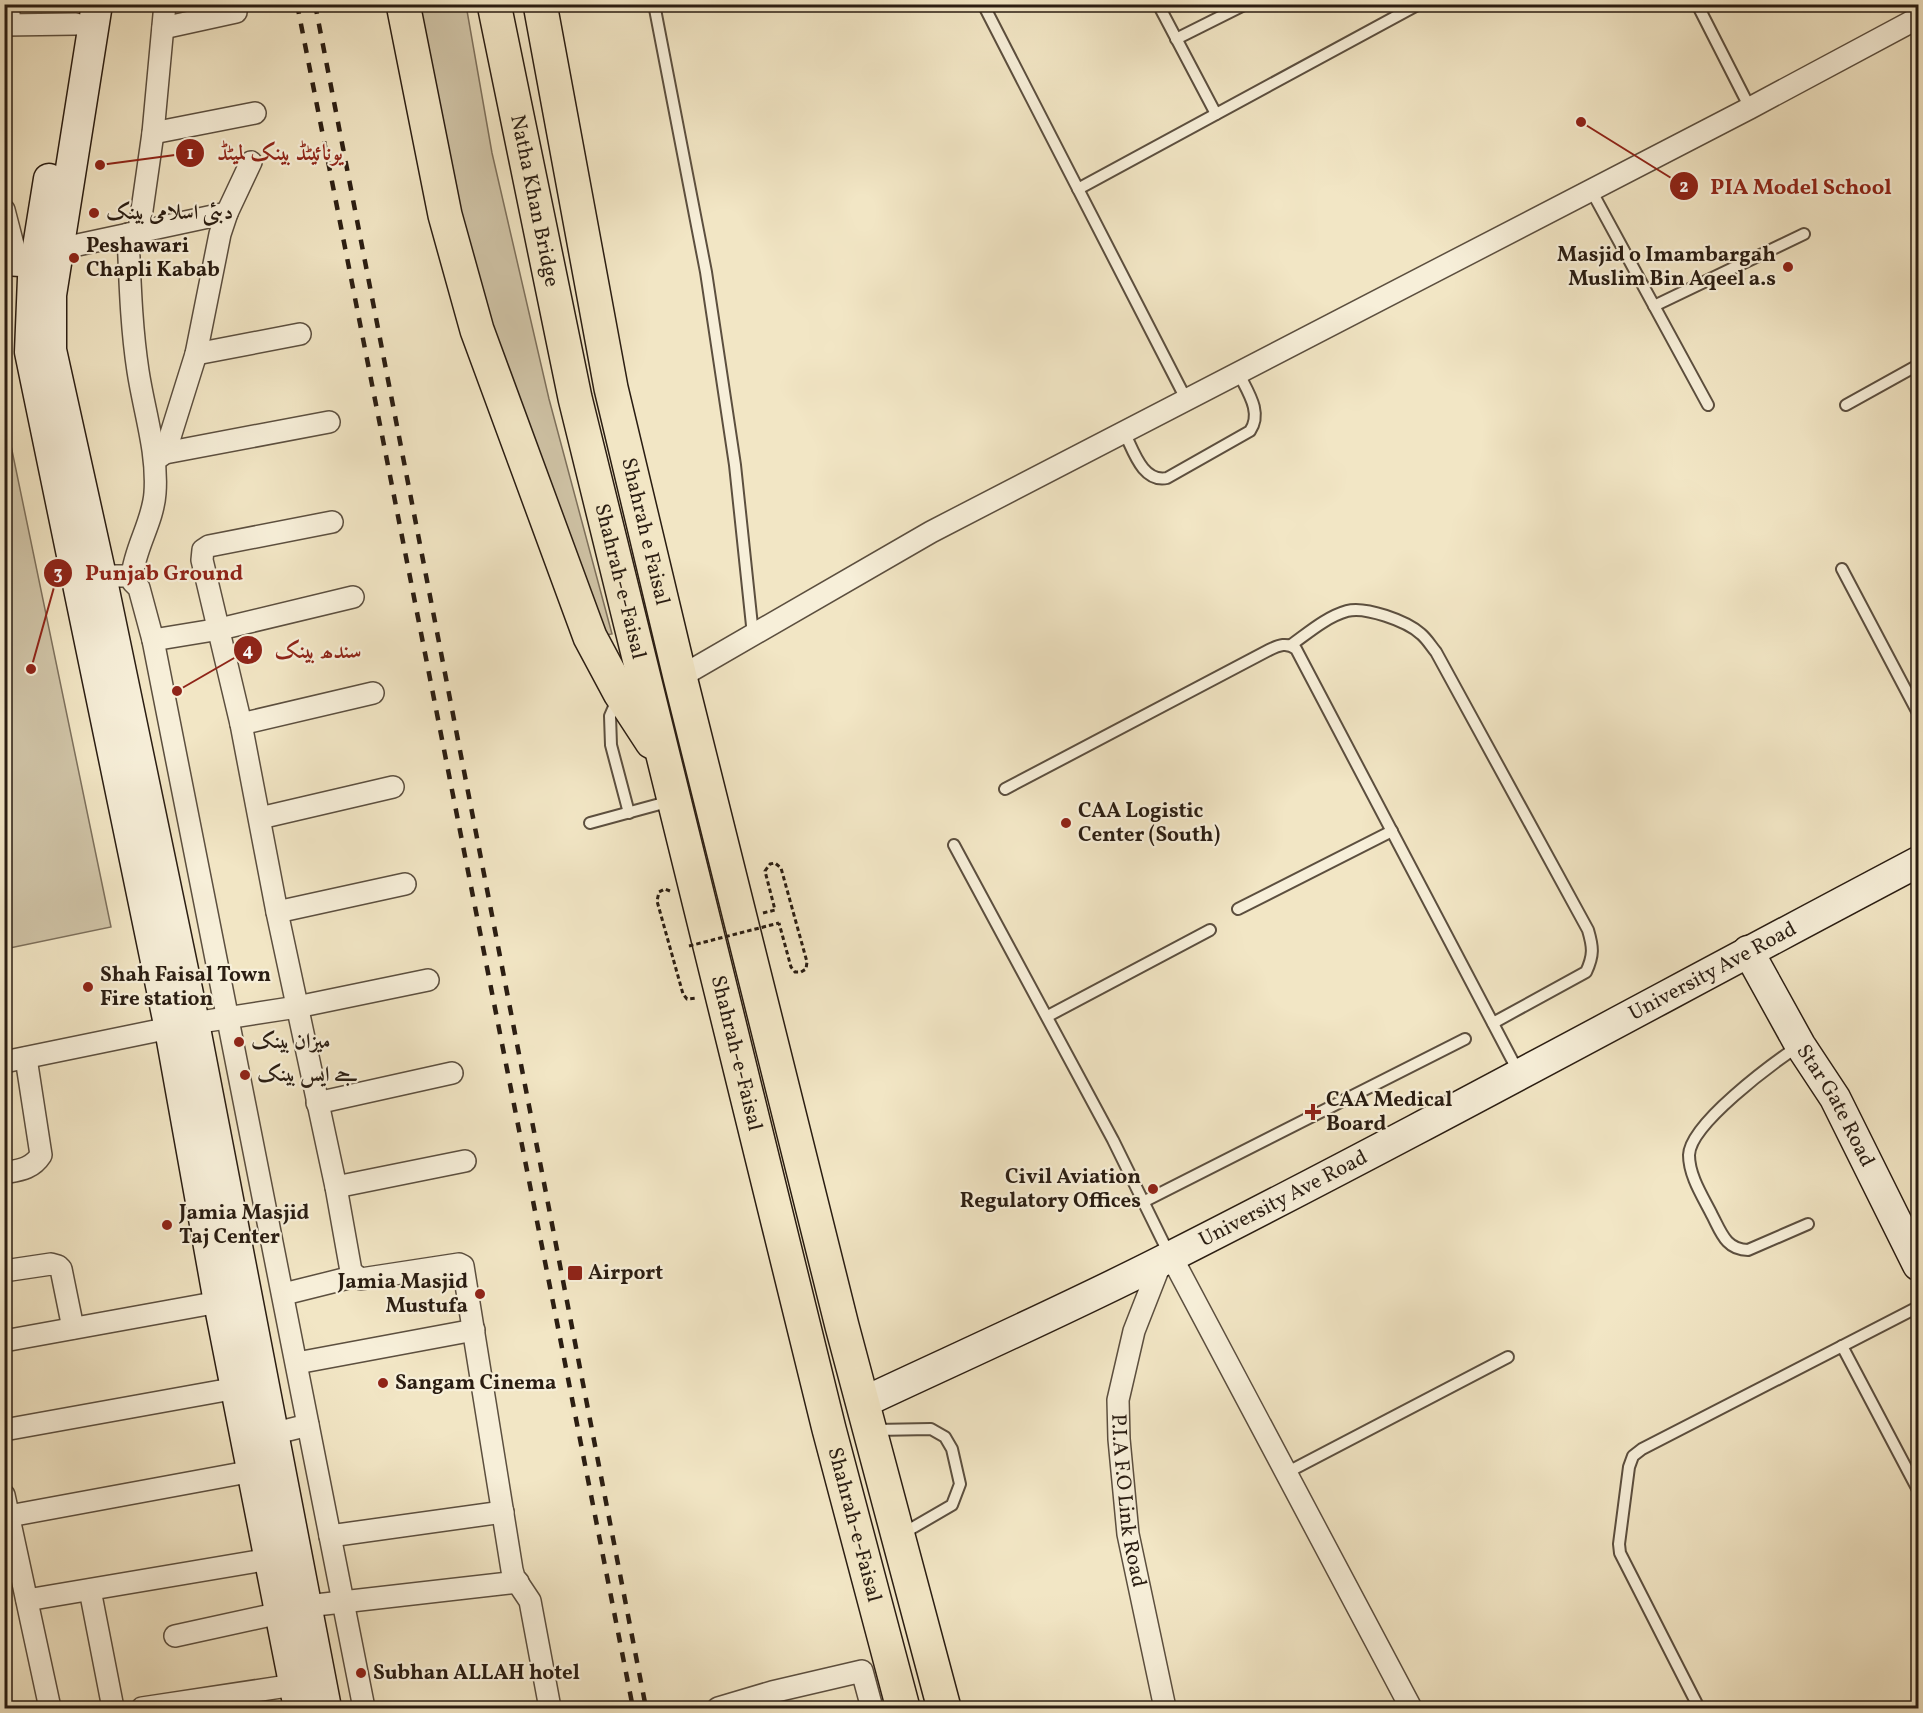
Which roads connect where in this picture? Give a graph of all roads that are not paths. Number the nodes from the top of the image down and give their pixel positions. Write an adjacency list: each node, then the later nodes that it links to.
1 (165, 4): 15 (street)
2 (403, 4): 53 (highway)
3 (494, 4): 35 (highway, Natha Khan Bridge)
4 (540, 4): 34 (highway, Natha Khan Bridge)
5 (654, 4): 48 (lane)
6 (983, 4): 22 (lane)
7 (1158, 4): 16 (lane)
8 (1246, 4): 16 (lane)
9 (1419, 4): 19 (lane)
10 (1697, 4): 17 (lane)
11 (84, 11): 13 (street); 28 (street)
12 (236, 12): 15 (street)
13 (7, 18)
14 (1918, 18): 17 (street)
15 (163, 28): 20 (street)
16 (1176, 39): 19 (lane)
17 (1750, 108): 23 (street)
18 (255, 113): 20 (street)
19 (1216, 114): 22 (lane)
20 (153, 133): 26 (street)
21 (251, 162): 25 (street)
22 (1078, 189): 36 (lane)
23 (1591, 190): 29 (lane); 33 (street)
24 (4, 210): 28 (street)
25 (227, 213): 26 (street); 31 (street)
26 (134, 232): 28 (street); 41 (street)
27 (1804, 234): 29 (lane)
28 (33, 266): 44 (street); 76 (street)
29 (1654, 306): 37 (lane)
30 (300, 334): 31 (street)
31 (196, 354): 41 (street)
32 (1918, 365): 38 (lane)
33 (1238, 372): 36 (street); 40 (lane)
34 (611, 388): 51 (highway, Shahrah e Faisal)
35 (574, 398): 56 (highway, Shahrah-e-Faisal)
36 (1186, 399): 40 (street)
37 (1708, 405)
38 (1846, 405)
39 (329, 422): 41 (street)
40 (1124, 432): 48 (street)
41 (160, 456): 45 (street)
42 (332, 522): 47 (street)
43 (1842, 569): 54 (lane)
44 (101, 576): 45 (street); 76 (street)
45 (132, 576): 49 (street)
46 (353, 597): 47 (street)
47 (220, 629): 49 (street); 55 (street)
48 (753, 635): 51 (street)
49 (153, 640): 74 (street)
50 (1291, 645): 58 (lane); 63 (lane); 75 (lane)
51 (680, 677): 103 (highway, Shahrah-e-Faisal)
52 (373, 693): 55 (street)
53 (620, 693): 56 (highway); 60 (lane)
54 (1918, 713)
55 (241, 724): 61 (street)
56 (665, 760): 59 (highway, Shahrah-e-Faisal)
57 (393, 787): 61 (street)
58 (1005, 789)
59 (674, 800): 60 (lane); 130 (highway, Shahrah-e-Faisal)
60 (629, 813): 62 (lane)
61 (260, 818): 68 (street)
62 (590, 824)
63 (1392, 831): 67 (lane); 75 (lane)
64 (954, 845): 73 (lane)
65 (1918, 862): 70 (street, University Ave Road)
66 (405, 884): 68 (street)
67 (1238, 909)
68 (277, 912): 72 (street)
69 (1210, 930): 73 (lane)
70 (1748, 951): 78 (street, Star Gate Road); 82 (street, University Ave Road)
71 (428, 980): 72 (street)
72 (297, 1007): 74 (street); 83 (street)
73 (1048, 1016): 87 (lane)
74 (228, 1018): 76 (street); 93 (street)
75 (1493, 1023): 82 (lane)
76 (182, 1026): 79 (street); 94 (street); 106 (street)
77 (1465, 1039): 87 (lane)
78 (1800, 1045): 88 (lane); 90 (street, Star Gate Road)
79 (26, 1058): 80 (street); 85 (street)
80 (4, 1062)
81 (452, 1073): 83 (street)
82 (1520, 1076): 89 (street, University Ave Road)
83 (317, 1103): 86 (street)
84 (465, 1161): 86 (street)
85 (4, 1173)
86 (336, 1187): 92 (street)
87 (1143, 1202): 89 (lane)
88 (1808, 1224)
89 (1166, 1259): 103 (street, University Ave Road); 108 (street); 132 (street, P.I.A F.O Link Road)
90 (1918, 1265)
91 (4, 1271): 96 (street)
92 (356, 1276): 93 (street); 97 (street)
93 (284, 1294): 101 (street)
94 (219, 1302): 96 (street); 102 (street)
95 (1918, 1307): 99 (lane)
96 (73, 1328): 98 (street)
97 (474, 1330): 101 (street); 111 (street)
98 (4, 1341)
99 (1842, 1346): 109 (lane); 134 (lane)
100 (1508, 1357): 108 (lane)
101 (297, 1363): 104 (street)
102 (237, 1388): 105 (street); 107 (street)
103 (868, 1416): 113 (highway, Shahrah-e-Faisal); 113 (lane)
104 (308, 1425): 106 (street); 112 (street)
105 (4, 1430)
106 (272, 1434): 119 (street)
107 (253, 1471): 110 (street); 114 (street)
108 (1286, 1473): 133 (street)
109 (1918, 1490)
110 (7, 1506): 117 (street)
111 (503, 1512): 112 (street); 115 (street)
112 (330, 1536): 118 (street)
113 (899, 1536): 131 (highway, Shahrah-e-Faisal)
114 (270, 1558): 116 (street); 119 (street)
115 (518, 1582): 118 (street); 127 (street)
116 (90, 1590): 117 (street); 123 (street)
117 (27, 1600): 122 (street)
118 (343, 1600): 119 (street); 126 (street)
119 (293, 1609): 120 (street); 121 (street); 125 (street)
120 (175, 1636)
121 (297, 1697): 124 (street)
122 (50, 1708)
123 (113, 1708)
124 (142, 1708)
125 (326, 1708)
126 (364, 1708)
127 (550, 1708)
128 (718, 1708): 129 (street)
129 (872, 1708)
130 (902, 1708)
131 (944, 1708)
132 (1165, 1708)
133 (1411, 1708)
134 (1699, 1708)

